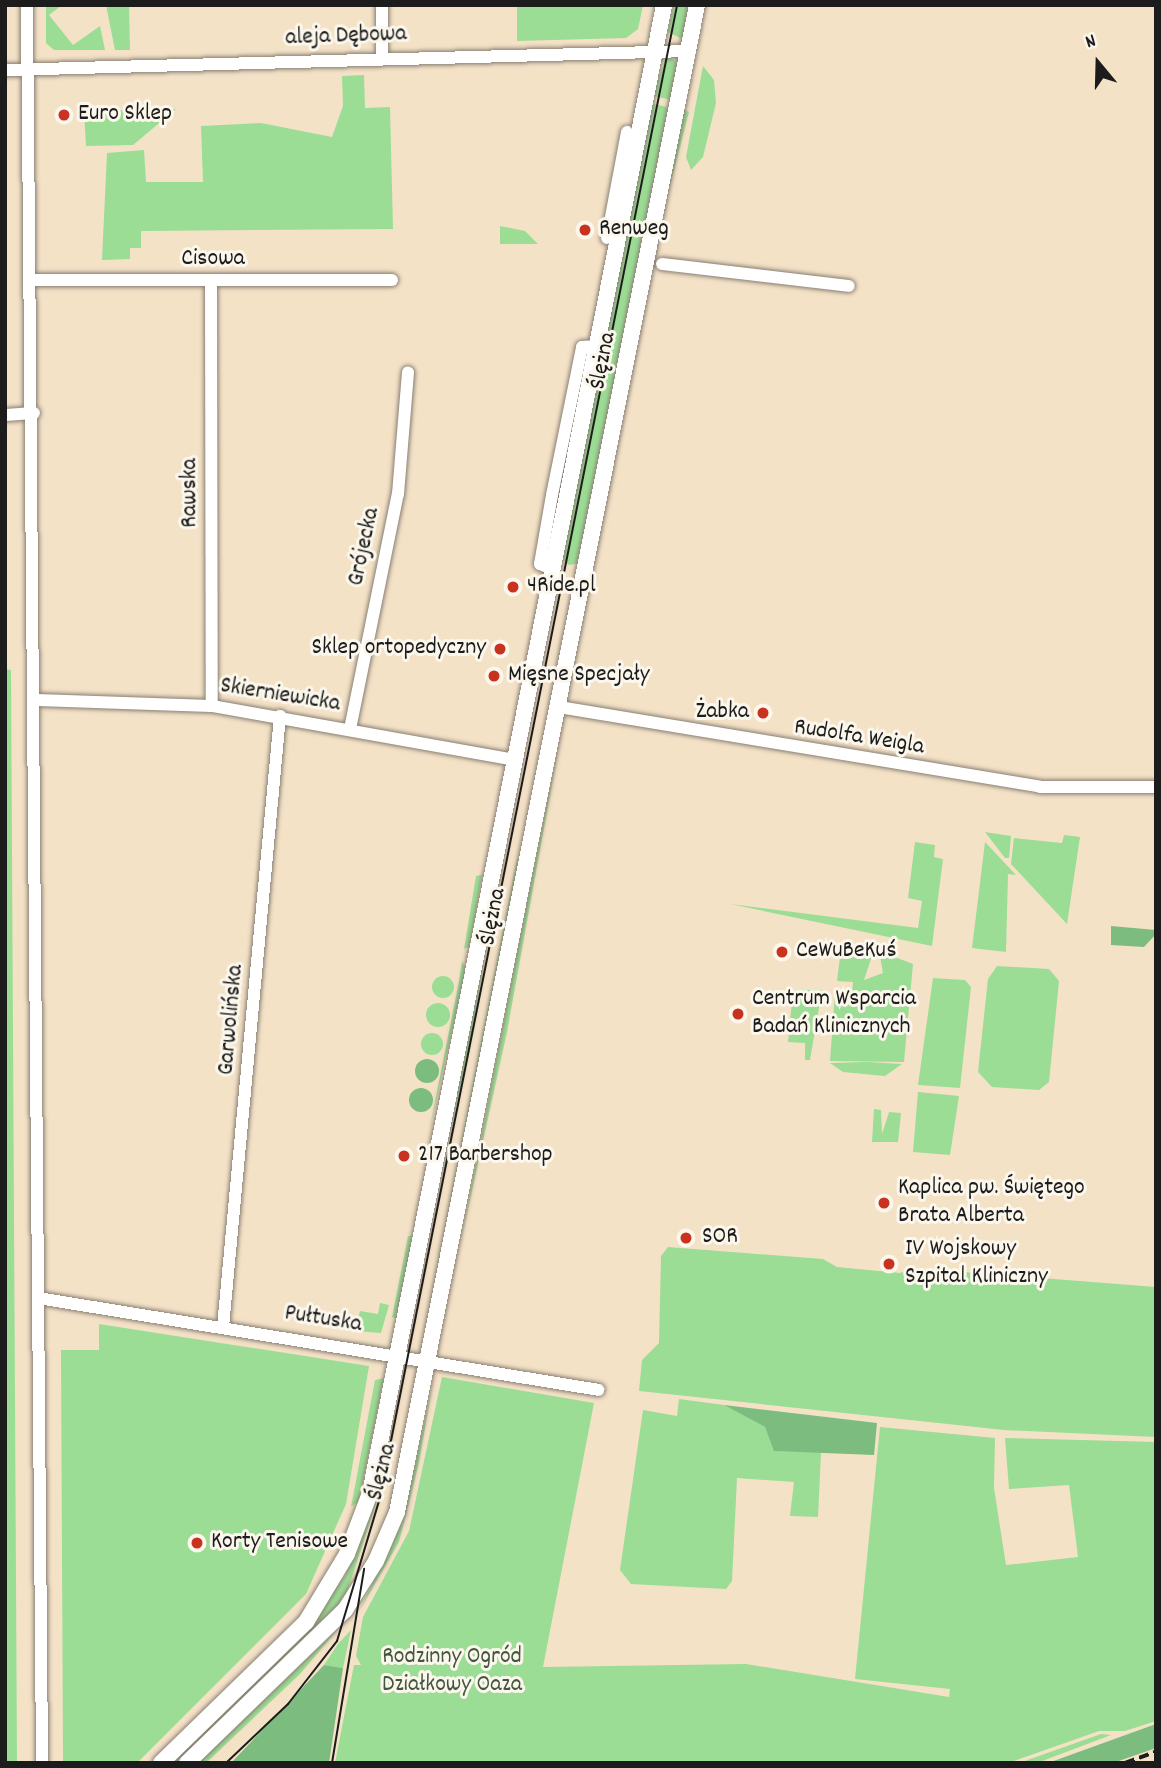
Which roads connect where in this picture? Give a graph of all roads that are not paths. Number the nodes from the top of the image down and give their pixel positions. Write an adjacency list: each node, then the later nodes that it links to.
1 (27, 5): 8 (street)
2 (382, 5): 7 (street)
3 (664, 5): 5 (main road, Ślężna)
4 (697, 5): 6 (main road, Ślężna)
5 (656, 49): 6 (street, aleja Dębowa); 7 (street, aleja Dębowa); 25 (main road, Ślężna)
6 (688, 51): 22 (main road, Ślężna)
7 (383, 57): 8 (street, aleja Dębowa)
8 (29, 69): 9 (street, aleja Dębowa); 13 (street)
9 (5, 70)
10 (627, 132): 11 (street)
11 (607, 238)
12 (662, 264): 16 (street)
13 (33, 280): 15 (street, Cisowa); 18 (street)
14 (392, 280): 15 (street, Cisowa)
15 (211, 281): 21 (street, Rawska)
16 (849, 286)
17 (408, 372): 24 (street, Grójecka)
18 (34, 413): 19 (street); 20 (street)
19 (5, 415)
20 (36, 700): 21 (street, Skierniewicka); 27 (street)
21 (212, 706): 23 (street, Skierniewicka)
22 (559, 707): 26 (street, Rudolfa Weigla); 30 (main road, Ślężna)
23 (280, 716): 24 (street, Skierniewicka); 28 (street, Garwolińska)
24 (350, 729): 25 (street, Skierniewicka)
25 (514, 760): 29 (main road, Ślężna)
26 (1156, 787)
27 (38, 1298): 28 (street, Pułtuska); 32 (street)
28 (223, 1327): 29 (street, Pułtuska)
29 (397, 1353): 30 (street, Pułtuska); 33 (main road, Ślężna)
30 (430, 1358): 31 (street, Pułtuska); 34 (main road, Ślężna)
31 (599, 1390)
32 (42, 1763)
33 (161, 1763)
34 (187, 1763)

